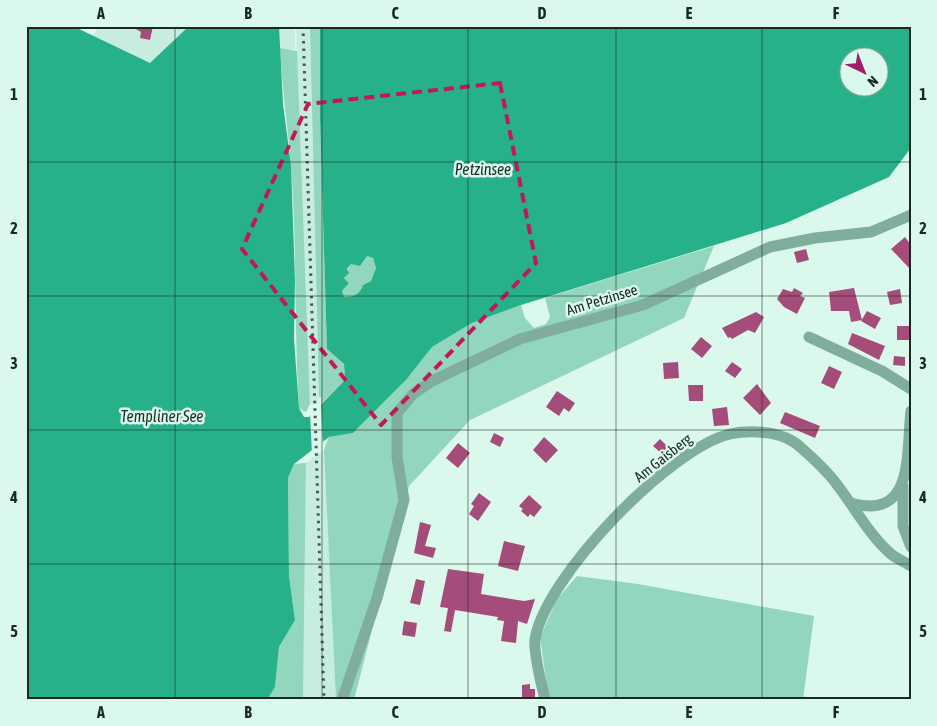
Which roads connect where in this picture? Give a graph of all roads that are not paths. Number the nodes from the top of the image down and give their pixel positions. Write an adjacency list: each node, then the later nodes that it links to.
1 (911, 215): 9 (street, Am Petzinsee)
2 (809, 337): 3 (street)
3 (911, 389)
4 (911, 411): 5 (street)
5 (903, 484): 6 (street); 7 (street)
6 (851, 503): 8 (street, Am Gaisberg); 10 (street, Am Gaisberg)
7 (911, 547)
8 (911, 566)
9 (342, 700)
10 (544, 700)

